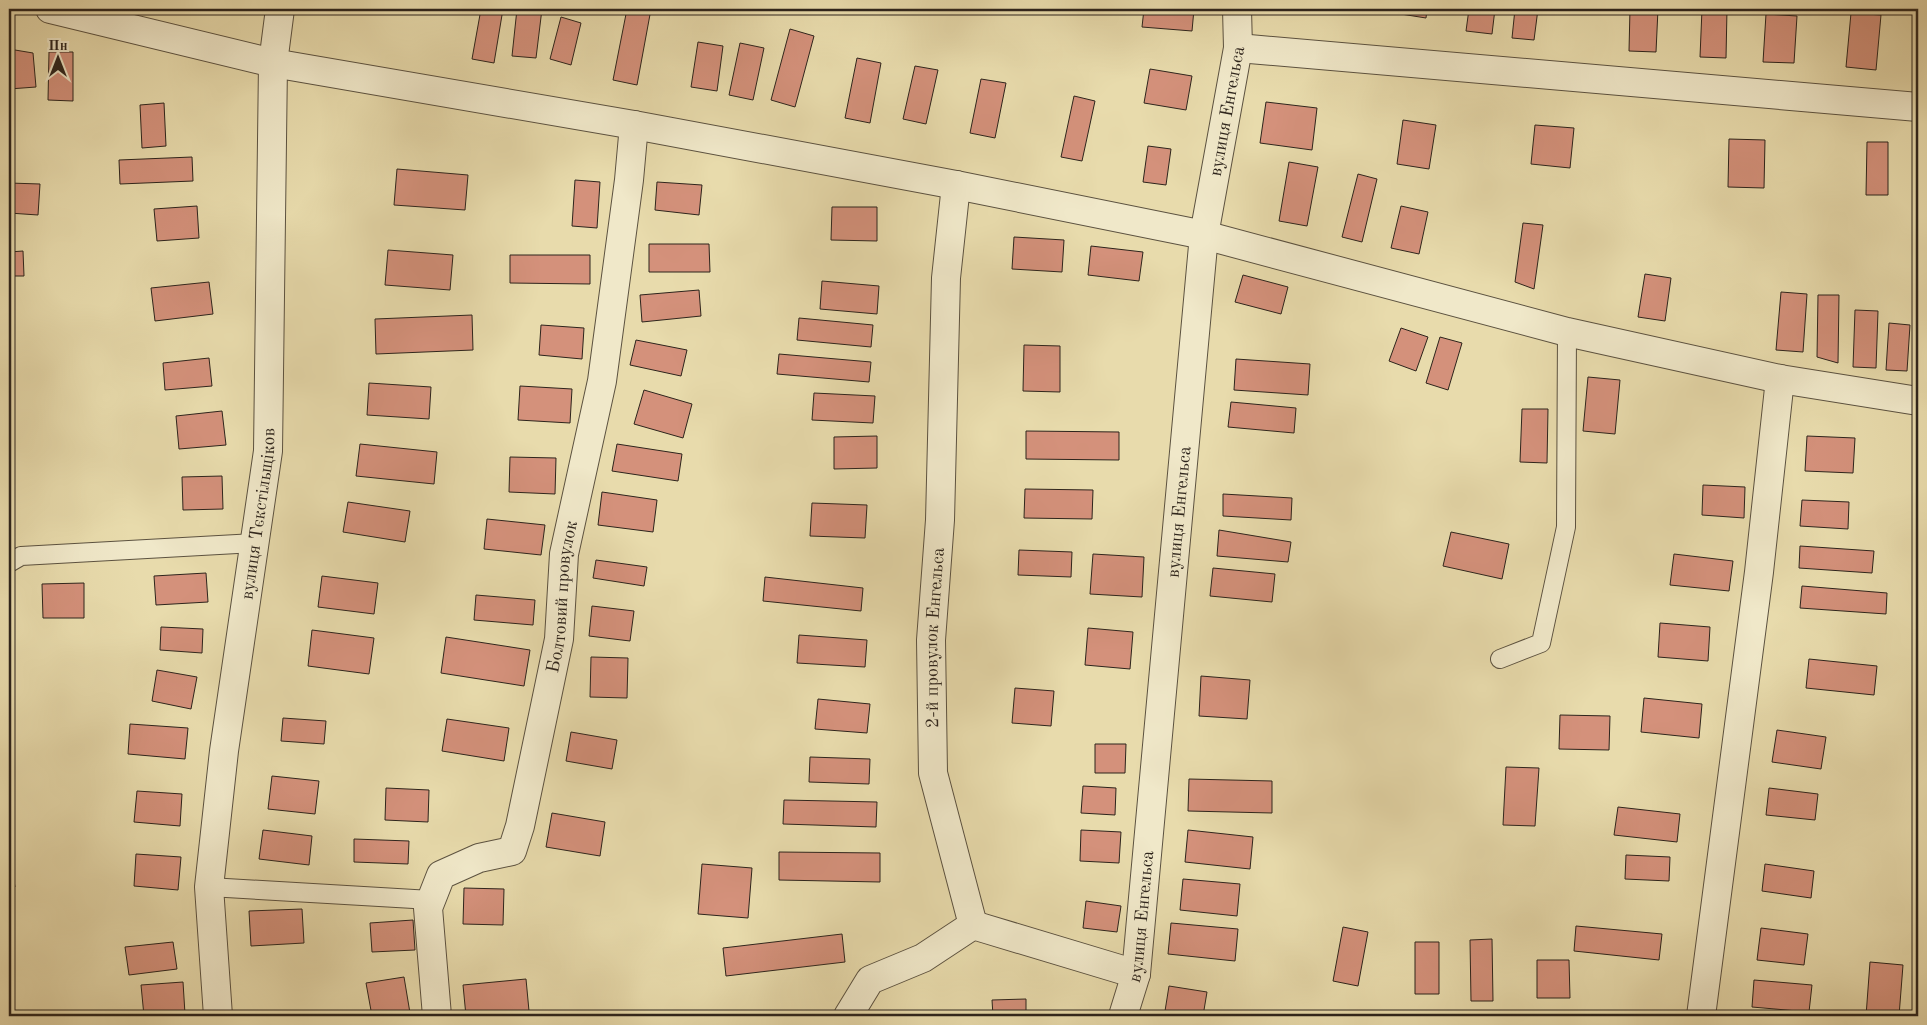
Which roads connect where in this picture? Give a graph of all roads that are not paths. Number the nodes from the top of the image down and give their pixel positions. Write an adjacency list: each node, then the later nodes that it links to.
1 (50, 9): 5 (street)
2 (280, 9): 5 (street, вулиця Тєкстільщіков)
3 (1237, 9): 4 (street, вулиця Енгельса)
4 (1238, 48): 6 (street); 9 (street, вулиця Енгельса)
5 (273, 63): 7 (street); 13 (street, вулиця Тєкстільщіков)
6 (1918, 107)
7 (634, 124): 8 (street); 17 (street, Болтовий провулок)
8 (956, 185): 9 (street); 18 (street, 2-й провулок Енгельса)
9 (1204, 235): 10 (street); 19 (street, вулиця Енгельса)
10 (1567, 332): 11 (street); 15 (lane)
11 (1780, 379): 12 (street); 24 (street)
12 (1918, 401)
13 (255, 543): 14 (lane); 16 (street, вулиця Тєкстільщіков)
14 (9, 563)
15 (1500, 659)
16 (208, 887): 17 (lane); 20 (street, вулиця Тєкстільщіков)
17 (431, 900): 21 (street, Болтовий провулок)
18 (973, 924): 19 (street); 22 (street)
19 (1136, 974): 23 (street, вулиця Енгельса)
20 (218, 1016)
21 (437, 1016)
22 (848, 1016)
23 (1123, 1016)
24 (1701, 1016)

